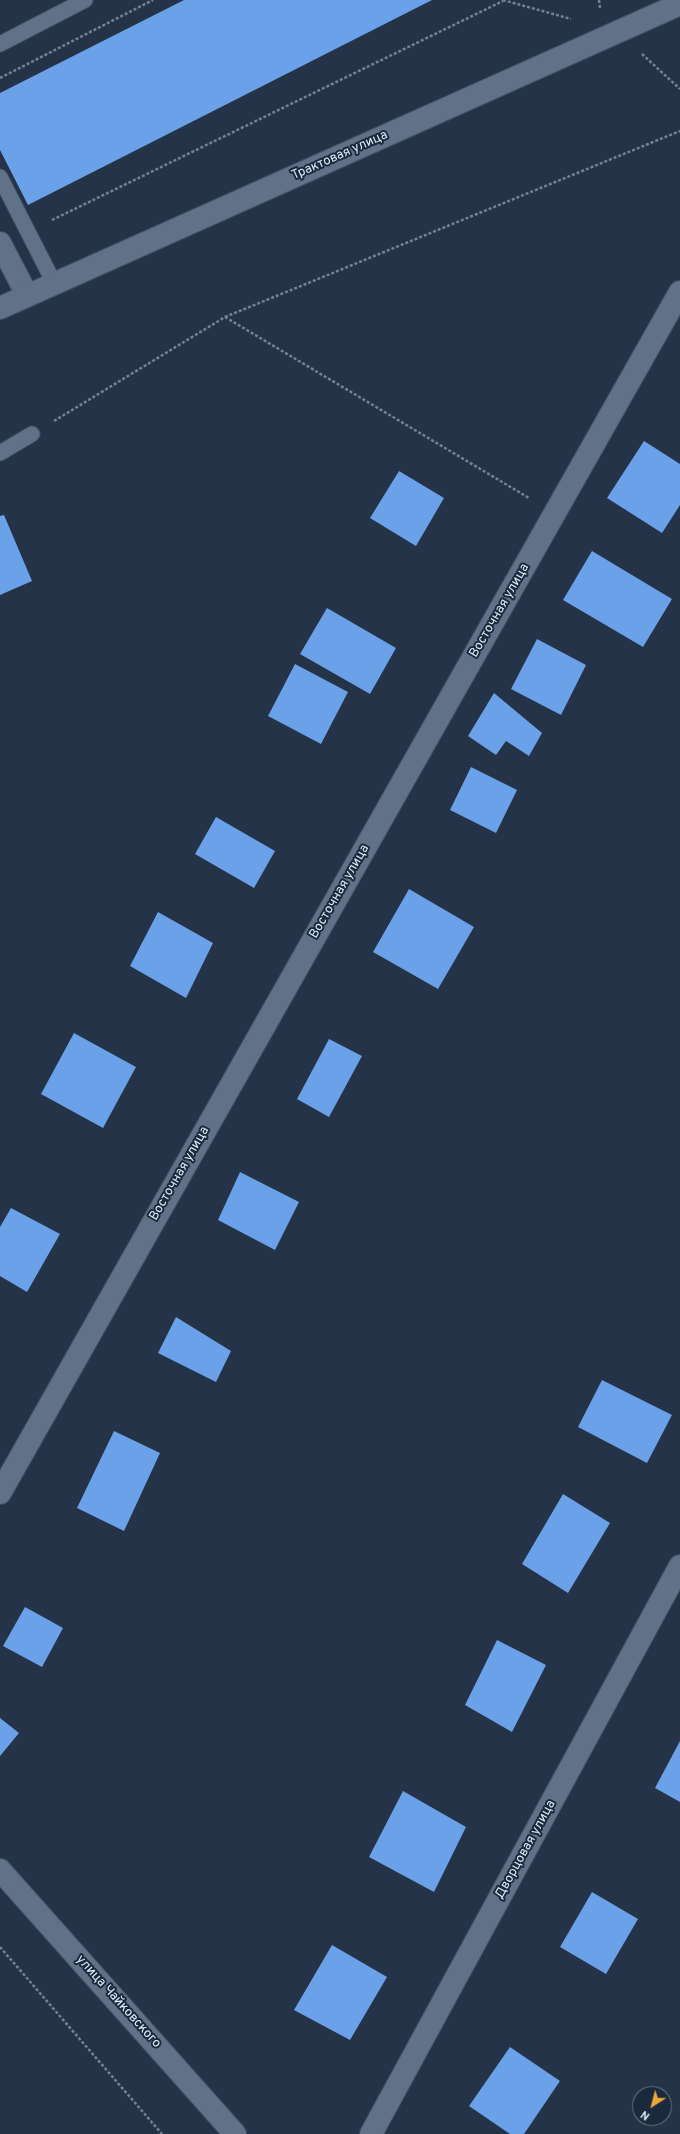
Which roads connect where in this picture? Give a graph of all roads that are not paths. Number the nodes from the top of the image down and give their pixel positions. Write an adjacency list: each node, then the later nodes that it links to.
1 (85, 0): 3 (lane)
2 (680, 4): 6 (street, Трактовая улица)
3 (0, 44)
4 (0, 177): 6 (lane)
5 (0, 243): 8 (street)
6 (54, 283): 8 (street, Трактовая улица)
7 (680, 292): 12 (street, Восточная улица)
8 (26, 295): 9 (street, Трактовая улица)
9 (0, 308)
10 (32, 434): 11 (lane)
11 (0, 453)
12 (0, 1493)
13 (680, 1566): 16 (street, Дворцовая улица)
14 (0, 1870): 15 (street, улица Чайковского)
15 (235, 2134)
16 (371, 2134)

